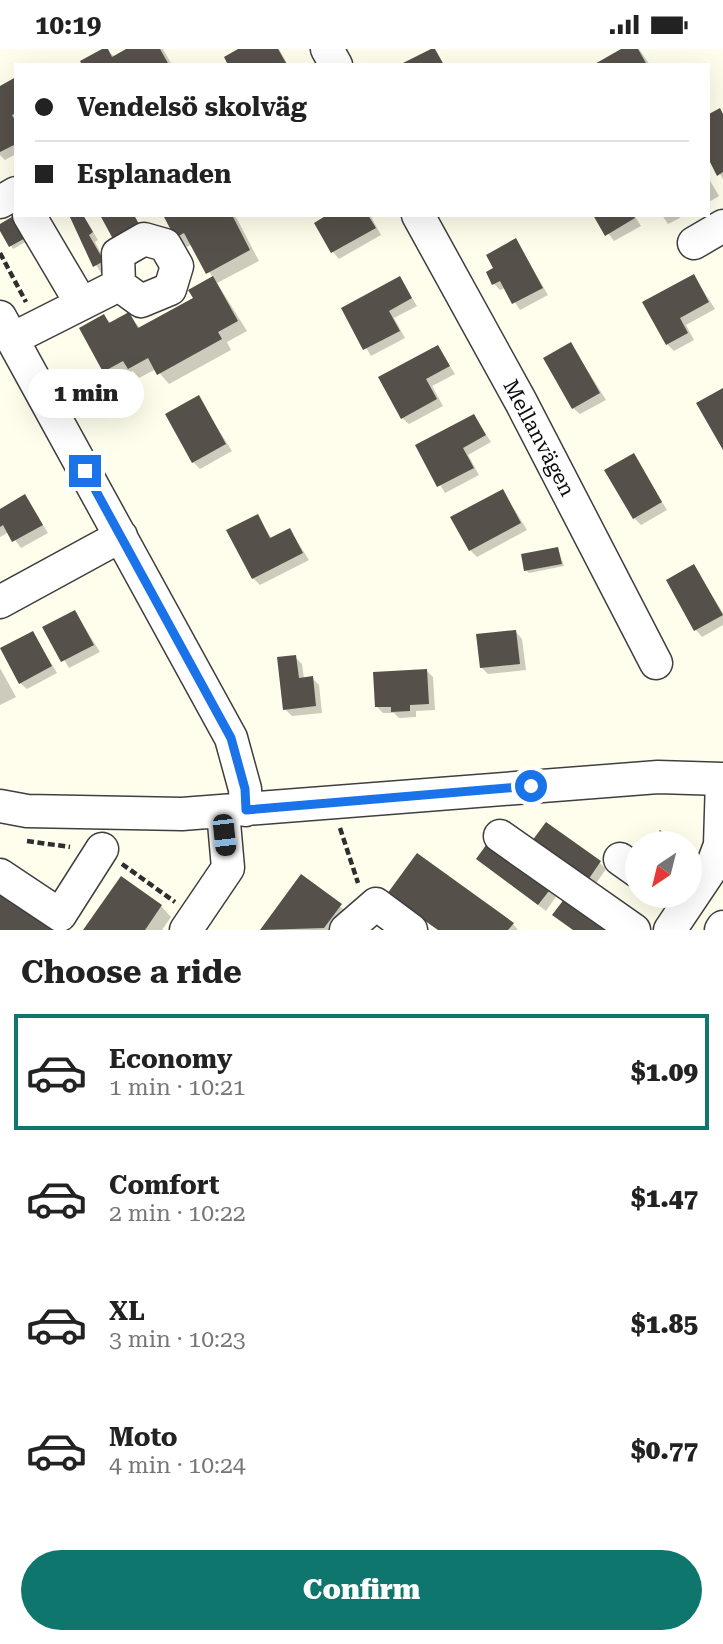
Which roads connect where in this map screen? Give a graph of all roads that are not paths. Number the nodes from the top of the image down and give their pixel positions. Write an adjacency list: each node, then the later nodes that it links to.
1 (30, 217): 6 (street)
2 (419, 217): 10 (street, Mellanvägen)
3 (723, 226): 4 (street)
4 (694, 243)
5 (119, 285): 6 (street)
6 (81, 303): 7 (street)
7 (6, 328): 8 (street)
8 (121, 536): 9 (street); 13 (street)
9 (0, 601)
10 (656, 663)
11 (722, 779): 13 (street); 17 (street)
12 (0, 806): 13 (street)
13 (235, 811): 18 (street)
14 (500, 836): 21 (street)
15 (102, 849): 16 (street)
16 (0, 875)
17 (677, 910)
18 (190, 923)
19 (346, 930): 20 (street)
20 (411, 930)
21 (634, 930)

